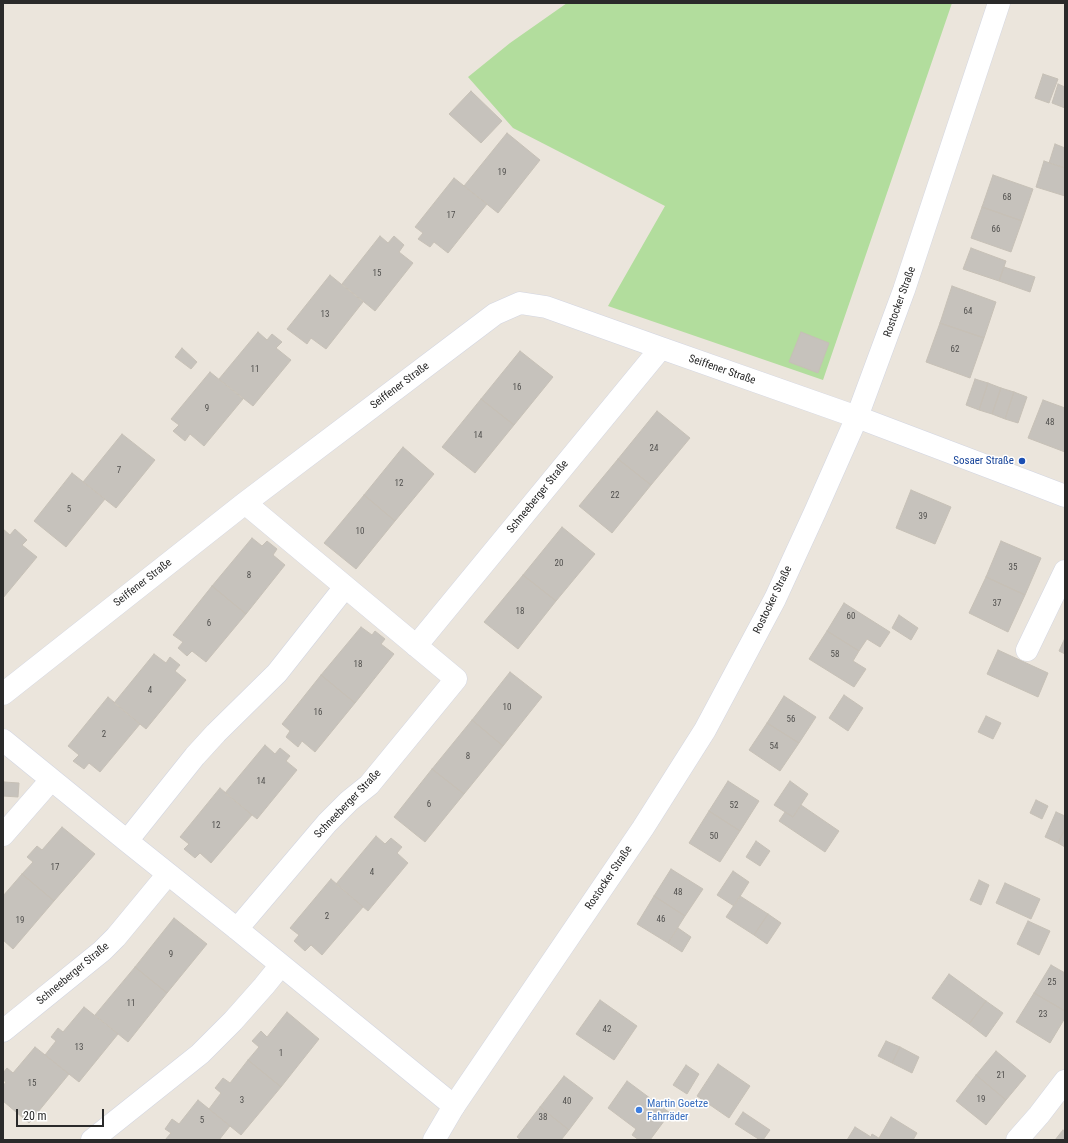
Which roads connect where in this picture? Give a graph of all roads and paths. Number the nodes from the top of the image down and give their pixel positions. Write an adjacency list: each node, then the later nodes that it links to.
1 (999, 3): 3 (street, Rostocker Straße)
2 (661, 348): 3 (street, Seiffener Straße); 5 (street, Seiffener Straße); 8 (street, Schneeberger Straße)
3 (856, 417): 4 (street); 20 (street, Rostocker Straße)
4 (1065, 496)
5 (244, 503): 7 (street, Schneeberger Straße); 10 (street, Seiffener Straße)
6 (1065, 571): 9 (street)
7 (345, 587): 8 (street, Schneeberger Straße); 14 (street)
8 (416, 646): 16 (street, Schneeberger Straße)
9 (1027, 650)
10 (3, 694)
11 (3, 740): 12 (street)
12 (51, 780): 13 (street); 14 (street)
13 (3, 834)
14 (127, 842): 15 (street)
15 (168, 874): 16 (street); 18 (street, Schneeberger Straße)
16 (237, 929): 17 (street)
17 (282, 965): 20 (street); 21 (street)
18 (3, 1031)
19 (1065, 1081): 23 (street)
20 (454, 1106): 22 (street, Rostocker Straße)
21 (92, 1140)
22 (434, 1140)
23 (1017, 1140)

